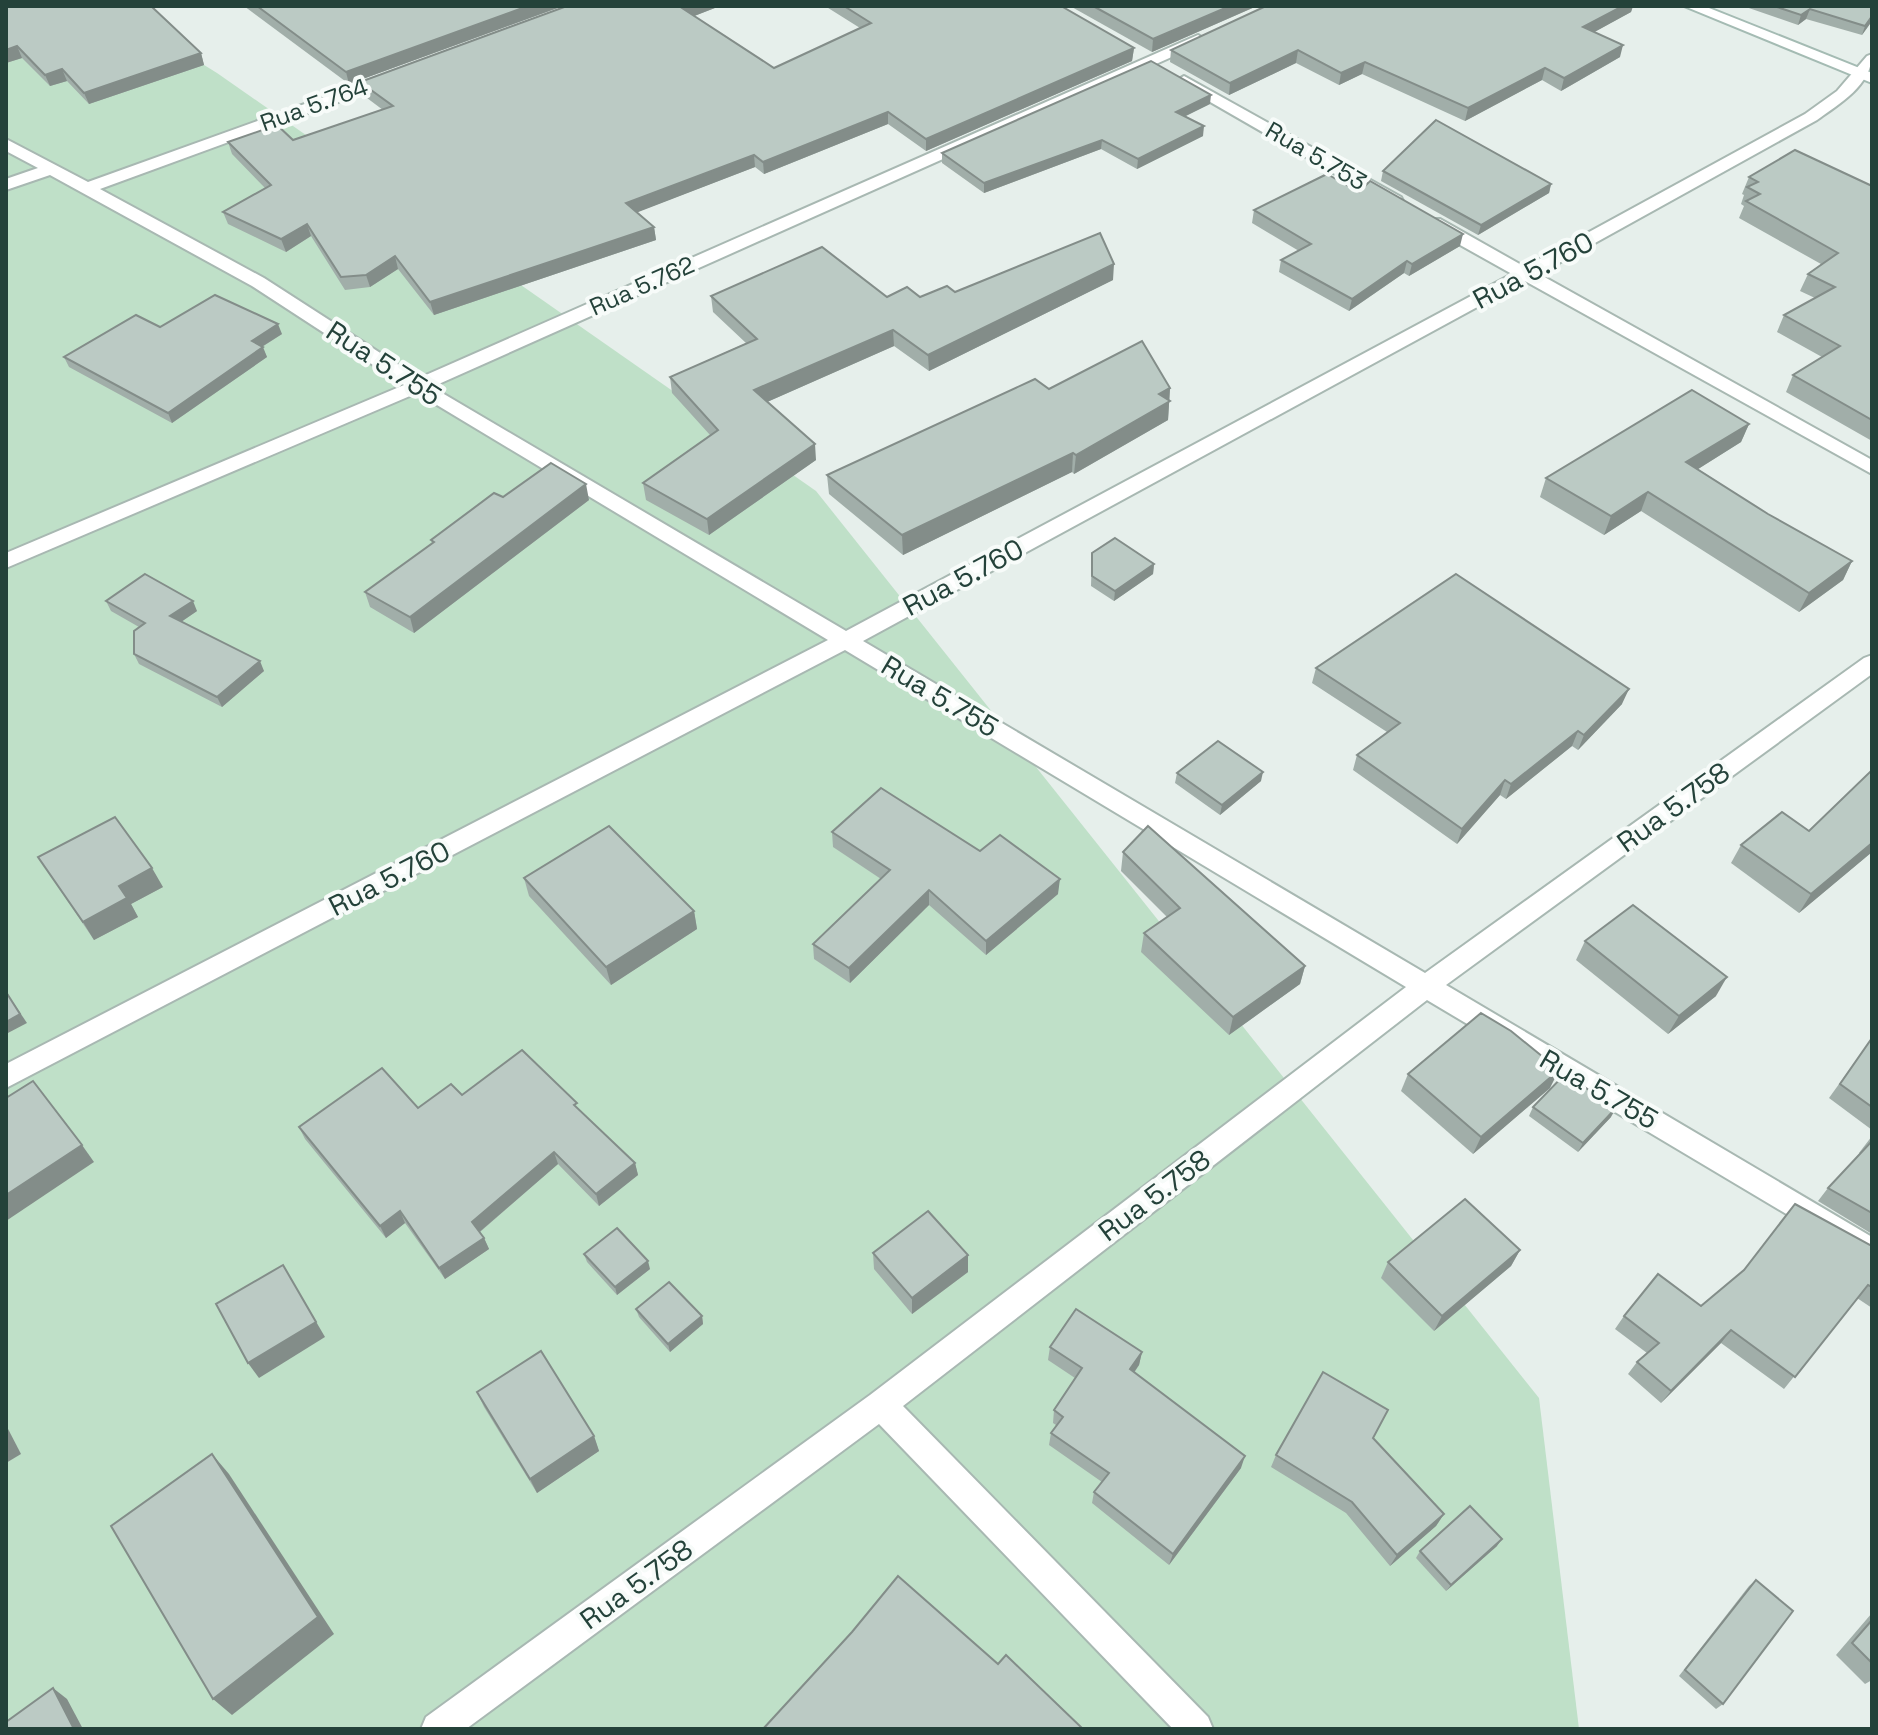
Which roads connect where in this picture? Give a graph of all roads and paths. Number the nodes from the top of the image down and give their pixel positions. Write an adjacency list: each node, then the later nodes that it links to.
1 (1691, 6): 5 (street)
2 (1216, 32): 3 (street, Rua 5.762)
3 (1141, 56): 10 (street, Rua 5.753); 11 (street, Rua 5.762)
4 (410, 70): 9 (street, Rua 5.764)
5 (1868, 70): 10 (street, Rua 5.760)
6 (6, 144): 7 (street, Rua 5.755)
7 (52, 169): 8 (street); 9 (street, Rua 5.755)
8 (6, 185)
9 (87, 188): 11 (street, Rua 5.755)
10 (1524, 275): 12 (street, Rua 5.753); 14 (street, Rua 5.760)
11 (418, 386): 13 (street, Rua 5.762); 14 (street, Rua 5.755)
12 (1872, 468)
13 (6, 561)
14 (846, 640): 16 (street, Rua 5.755); 17 (street, Rua 5.760)
15 (1872, 663): 16 (street, Rua 5.758)
16 (1425, 987): 18 (street, Rua 5.755); 19 (street, Rua 5.758)
17 (6, 1077)
18 (1872, 1252)
19 (881, 1405): 20 (street, Rua 5.758); 21 (street)
20 (438, 1729)
21 (1196, 1729)

